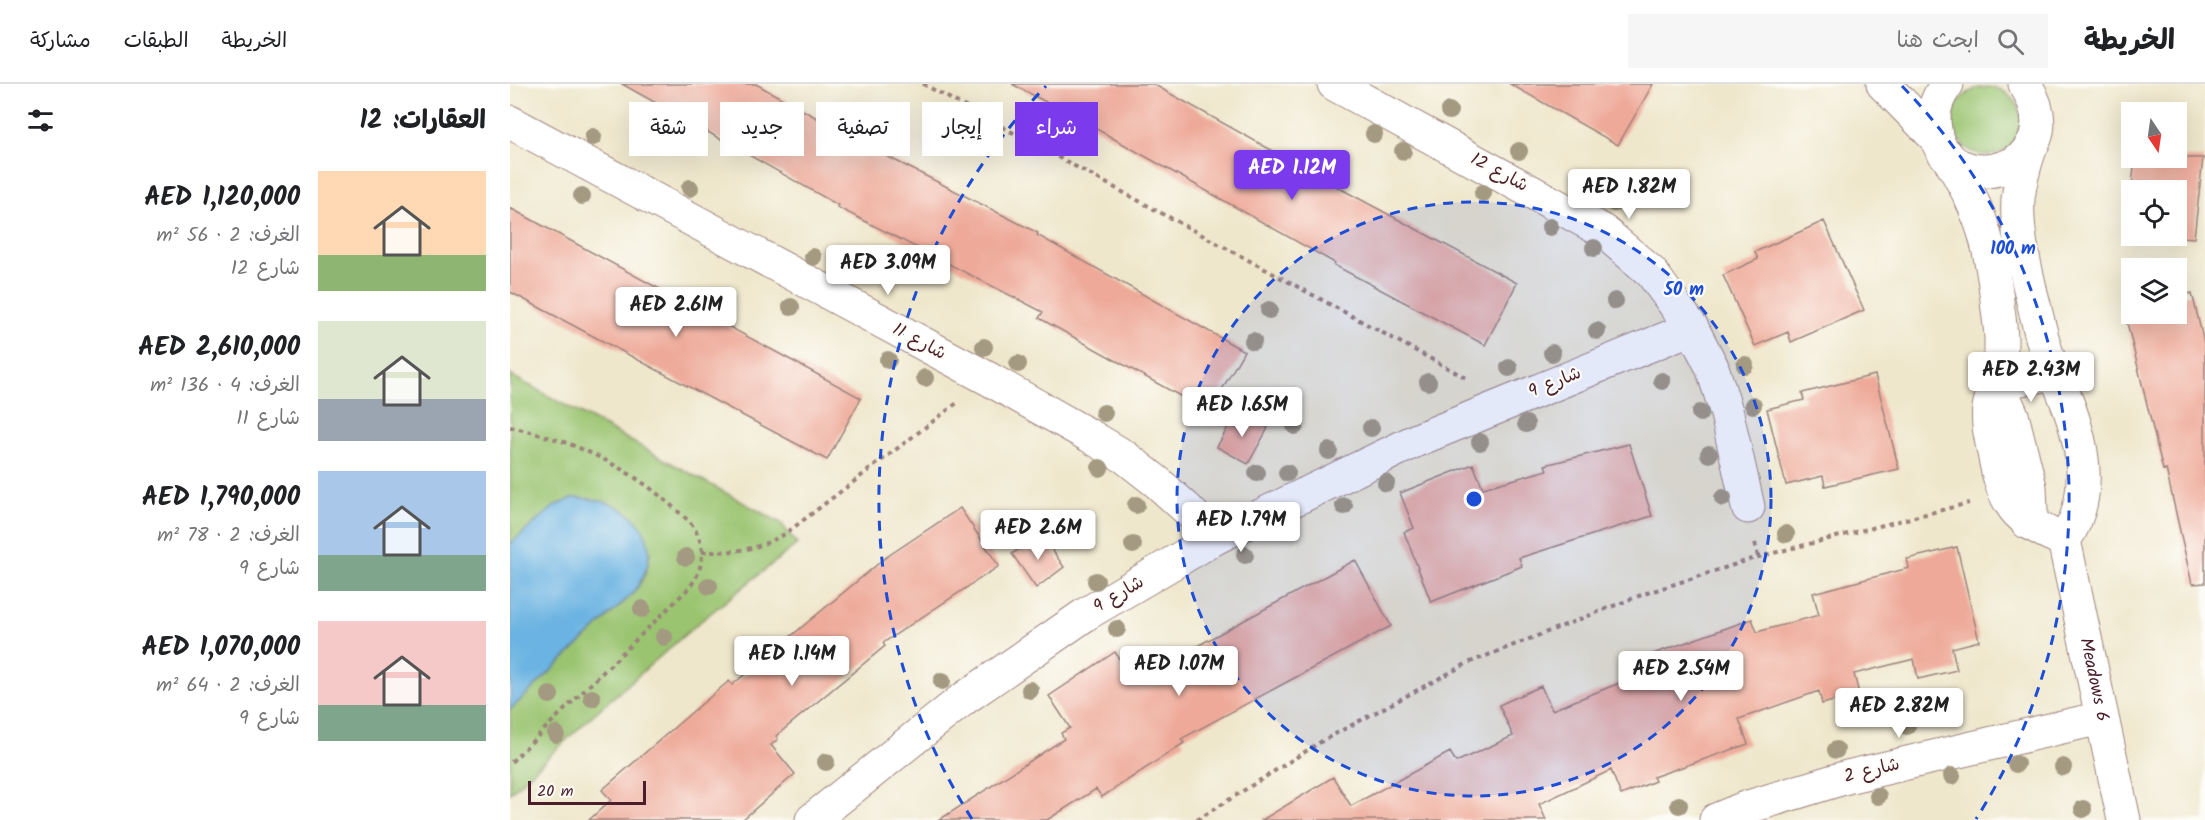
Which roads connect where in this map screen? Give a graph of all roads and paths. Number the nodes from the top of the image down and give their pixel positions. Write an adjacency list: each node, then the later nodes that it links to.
1 (923, 84): 13 (path)
2 (1334, 84): 9 (street, شارع 12)
3 (1883, 84): 7 (street)
4 (1947, 84): 7 (street)
5 (2033, 91): 8 (street)
6 (510, 122): 11 (street, شارع 11)
7 (1941, 146): 8 (street); 12 (street)
8 (2031, 146): 10 (street)
9 (1692, 328): 13 (street, شارع 9); 16 (street, شارع 12)
10 (2055, 373): 12 (street); 19 (street)
11 (989, 379): 18 (street, شارع 11); 20 (path)
12 (1998, 383): 15 (street); 17 (street)
13 (1509, 401): 18 (street, شارع 9)
14 (510, 427): 20 (path)
15 (2004, 492): 17 (street); 24 (path)
16 (1748, 507)
17 (2027, 522): 19 (street)
18 (1215, 538): 23 (street, شارع 9)
19 (2064, 540): 21 (street, Meadows 6)
20 (702, 552): 22 (path)
21 (2101, 718): 25 (street, شارع 2); 26 (street, Meadows 6)
22 (510, 763)
23 (812, 820)
24 (1197, 820)
25 (1716, 820)
26 (2124, 820)

